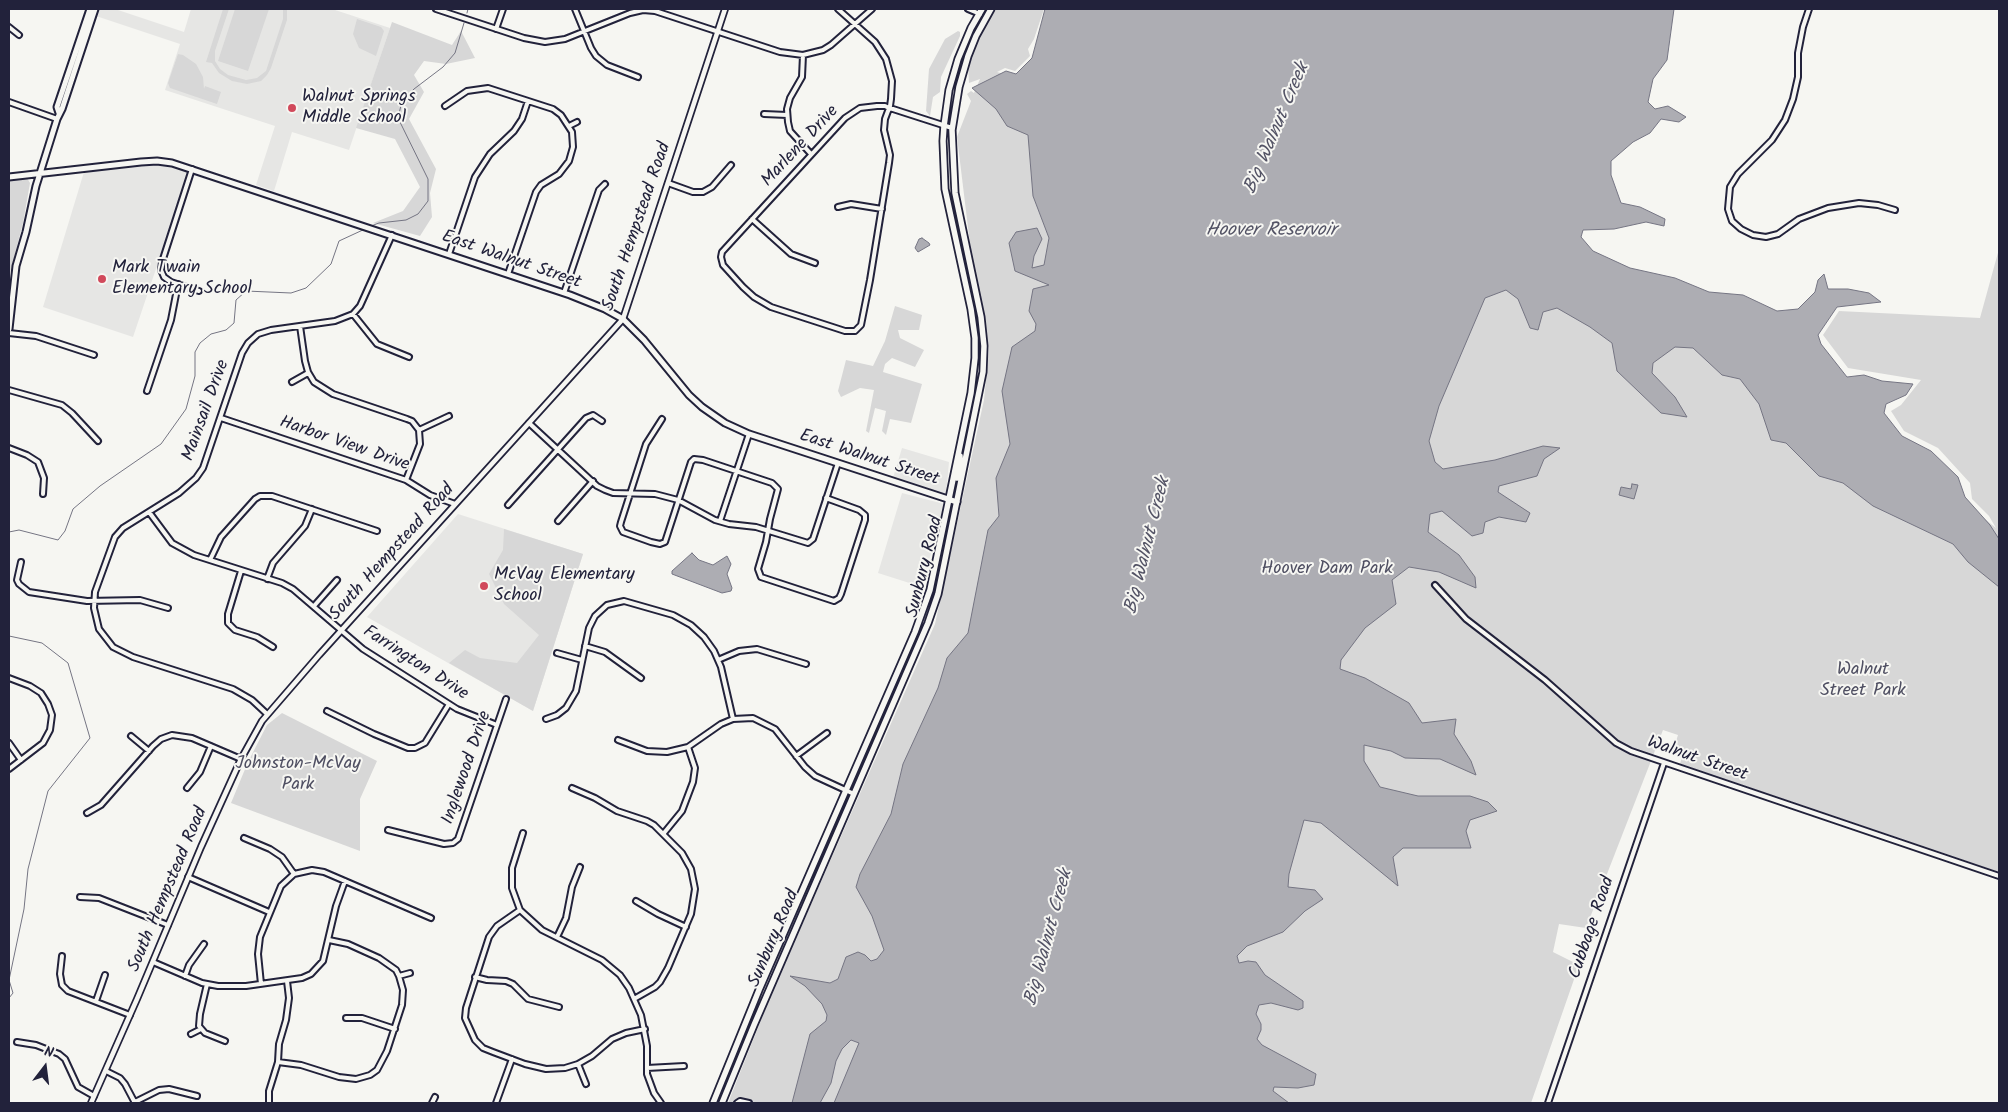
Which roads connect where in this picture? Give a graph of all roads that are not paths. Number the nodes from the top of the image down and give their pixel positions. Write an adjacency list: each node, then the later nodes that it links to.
1 (90, 9): 21 (main road)
2 (95, 9): 21 (main road)
3 (436, 9): 16 (street)
4 (503, 9): 16 (street)
5 (575, 9): 17 (street)
6 (725, 9): 18 (street, South Hempstead Road)
7 (838, 9): 14 (street)
8 (872, 9): 14 (street)
9 (968, 9): 12 (street)
10 (991, 9): 13 (main road, Sunbury Road)
11 (1809, 9): 43 (street)
12 (980, 11): 13 (street); 32 (main road, Sunbury Road)
13 (986, 17): 33 (main road, Sunbury Road)
14 (855, 22): 20 (street); 26 (street)
15 (9, 27): 19 (street)
16 (496, 29): 17 (street)
17 (584, 31): 18 (street); 22 (street)
18 (718, 31): 20 (street); 40 (street, South Hempstead Road)
19 (20, 35)
20 (803, 55): 28 (street)
21 (71, 74): 29 (main road)
22 (638, 77)
23 (528, 101): 25 (street); 31 (street); 46 (street)
24 (9, 102): 29 (street)
25 (445, 106)
26 (889, 108): 32 (street, Marlene Drive); 34 (street, Marlene Drive); 42 (street)
27 (764, 114): 28 (street)
28 (787, 115): 34 (street)
29 (58, 116): 37 (main road)
30 (577, 122): 31 (street)
31 (569, 126): 48 (street)
32 (944, 126): 33 (street, Marlene Drive); 73 (main road, Sunbury Road)
33 (952, 128): 83 (main road, Sunbury Road)
34 (811, 154): 44 (street, Marlene Drive)
35 (731, 164): 40 (street)
36 (192, 169): 37 (main road, East Walnut Street); 45 (main road, East Walnut Street); 49 (street)
37 (39, 174): 38 (main road, East Walnut Street); 55 (main road)
38 (9, 177)
39 (605, 184): 51 (street)
40 (668, 184): 53 (street, South Hempstead Road)
41 (838, 207): 42 (street)
42 (882, 209): 44 (street, Marlene Drive)
43 (1895, 210)
44 (752, 219): 47 (street)
45 (392, 235): 46 (main road, East Walnut Street); 52 (street)
46 (449, 254): 48 (main road, East Walnut Street)
47 (815, 262)
48 (508, 274): 51 (main road, East Walnut Street)
49 (178, 284): 50 (street); 62 (street)
50 (199, 290)
51 (564, 293): 53 (main road, East Walnut Street)
52 (353, 314): 54 (street, Mainsail Drive); 58 (street)
53 (623, 319): 67 (street, South Hempstead Road); 69 (main road, East Walnut Street)
54 (300, 326): 59 (street); 64 (street, Mainsail Drive)
55 (9, 329)
56 (9, 333): 57 (street)
57 (94, 355)
58 (409, 356)
59 (308, 373): 60 (street); 68 (street)
60 (292, 382)
61 (9, 390): 70 (street)
62 (147, 392)
63 (450, 416): 68 (street)
64 (221, 418): 76 (street, Harbor View Drive); 87 (street, Mainsail Drive)
65 (662, 419): 79 (street)
66 (602, 421): 72 (street)
67 (529, 424): 72 (street); 84 (street, South Hempstead Road)
68 (419, 430): 76 (street)
69 (748, 434): 74 (main road, East Walnut Street); 75 (street)
70 (98, 441)
71 (9, 448): 78 (street)
72 (557, 450): 77 (street); 85 (street)
73 (959, 450): 82 (main road, Sunbury Road); 83 (main road)
74 (838, 463): 80 (street); 82 (main road, East Walnut Street)
75 (736, 471): 81 (street); 89 (street); 90 (street)
76 (406, 480): 84 (street, Harbor View Drive)
77 (593, 481): 79 (street); 88 (street)
78 (43, 494)
79 (630, 494): 81 (street); 81 (street)
80 (826, 498): 90 (street); 90 (street)
81 (678, 500): 89 (street)
82 (950, 500): 83 (main road, East Walnut Street); 95 (main road); 124 (main road, Sunbury Road)
83 (957, 502): 95 (main road, Sunbury Road)
84 (455, 504): 104 (street, South Hempstead Road)
85 (508, 505)
86 (312, 509): 91 (street); 92 (street); 96 (street)
87 (150, 512): 92 (street, Farrington Drive); 100 (street, Mainsail Drive)
88 (558, 521)
89 (720, 521): 90 (street)
90 (768, 530)
91 (377, 531)
92 (210, 560): 94 (street, Farrington Drive)
93 (21, 562): 100 (street)
94 (241, 570): 96 (street, Farrington Drive); 106 (street)
95 (941, 578): 136 (main road, Sunbury Road)
96 (267, 579): 102 (street, Farrington Drive)
97 (337, 580): 102 (street)
98 (1435, 585): 131 (street, Walnut Street)
99 (609, 598): 101 (street)
100 (94, 602): 103 (street); 116 (street, Mainsail Drive)
101 (611, 603): 105 (street); 109 (street)
102 (314, 606): 104 (street, Farrington Drive)
103 (168, 608)
104 (341, 631): 114 (street, Farrington Drive); 116 (street, South Hempstead Road)
105 (585, 646): 108 (street); 112 (street)
106 (273, 648)
107 (557, 653): 108 (street)
108 (582, 660): 117 (street)
109 (718, 660): 110 (street); 118 (street)
110 (806, 664)
111 (9, 678): 130 (street)
112 (641, 678)
113 (506, 699): 119 (street, Inglewood Drive)
114 (450, 704): 115 (street); 119 (street, Farrington Drive)
115 (328, 711)
116 (267, 714): 129 (street, South Hempstead Road)
117 (546, 719)
118 (733, 719): 126 (street); 128 (street)
119 (497, 725): 138 (street, Inglewood Drive)
120 (827, 733): 128 (street)
121 (131, 736): 127 (street)
122 (618, 740): 126 (street)
123 (9, 743): 130 (street)
124 (866, 745): 135 (main road, Sunbury Road); 136 (main road)
125 (211, 746): 127 (street); 129 (street); 133 (street)
126 (688, 747): 140 (street)
127 (149, 751): 137 (street)
128 (796, 756): 135 (street)
129 (241, 759): 146 (street, South Hempstead Road)
130 (21, 760): 132 (street)
131 (1664, 763): 145 (street, Walnut Street); 201 (street, Cubbage Road)
132 (9, 769)
133 (187, 788)
134 (572, 788): 140 (street)
135 (847, 791): 136 (street); 141 (main road); 185 (main road, Sunbury Road)
136 (854, 794): 141 (main road, Sunbury Road)
137 (87, 813)
138 (388, 830)
139 (523, 833): 150 (street)
140 (664, 833): 154 (street)
141 (835, 836): 198 (main road, Sunbury Road)
142 (244, 838): 144 (street)
143 (580, 867): 155 (street)
144 (294, 874): 147 (street); 151 (street)
145 (1999, 876)
146 (188, 877): 151 (street); 153 (street, South Hempstead Road)
147 (345, 881): 152 (street); 156 (street)
148 (80, 897): 153 (street)
149 (636, 901): 154 (street)
150 (520, 910): 155 (street); 164 (street)
151 (269, 912): 167 (street)
152 (431, 918)
153 (168, 925): 159 (street, South Hempstead Road)
154 (686, 927): 168 (street)
155 (557, 937): 168 (street)
156 (329, 940): 163 (street); 165 (street)
157 (204, 944): 162 (street)
158 (62, 956): 169 (street)
159 (152, 962): 162 (street); 171 (street, South Hempstead Road)
160 (410, 973): 163 (street)
161 (105, 976): 169 (street)
162 (185, 976): 166 (street)
163 (400, 976): 174 (street)
164 (476, 977): 170 (street); 179 (street)
165 (287, 981): 167 (street); 180 (street)
166 (207, 984): 167 (street); 173 (street)
167 (260, 984)
168 (634, 998): 175 (street)
169 (96, 1001): 171 (street)
170 (559, 1007)
171 (130, 1015): 184 (street, South Hempstead Road)
172 (346, 1018): 174 (street)
173 (201, 1029): 176 (street); 177 (street)
174 (394, 1029): 180 (street)
175 (645, 1029): 181 (street); 183 (street)
176 (191, 1034)
177 (225, 1041)
178 (17, 1042): 187 (street)
179 (512, 1059): 181 (street); 194 (street)
180 (278, 1062): 192 (street)
181 (578, 1064): 186 (street)
182 (684, 1066): 183 (street)
183 (647, 1068): 195 (street)
184 (106, 1071): 187 (street, South Hempstead Road); 190 (street)
185 (722, 1082): 196 (main road, Sunbury Road); 197 (main road)
186 (586, 1084)
187 (94, 1096): 191 (street, South Hempstead Road)
188 (197, 1096): 190 (street)
189 (435, 1096): 193 (street)
190 (135, 1102)
191 (91, 1103)
192 (269, 1103)
193 (432, 1103)
194 (496, 1103)
195 (661, 1103)
196 (713, 1103)
197 (718, 1103)
198 (722, 1103)
199 (737, 1103): 200 (street)
200 (749, 1103)
201 (1548, 1103)

